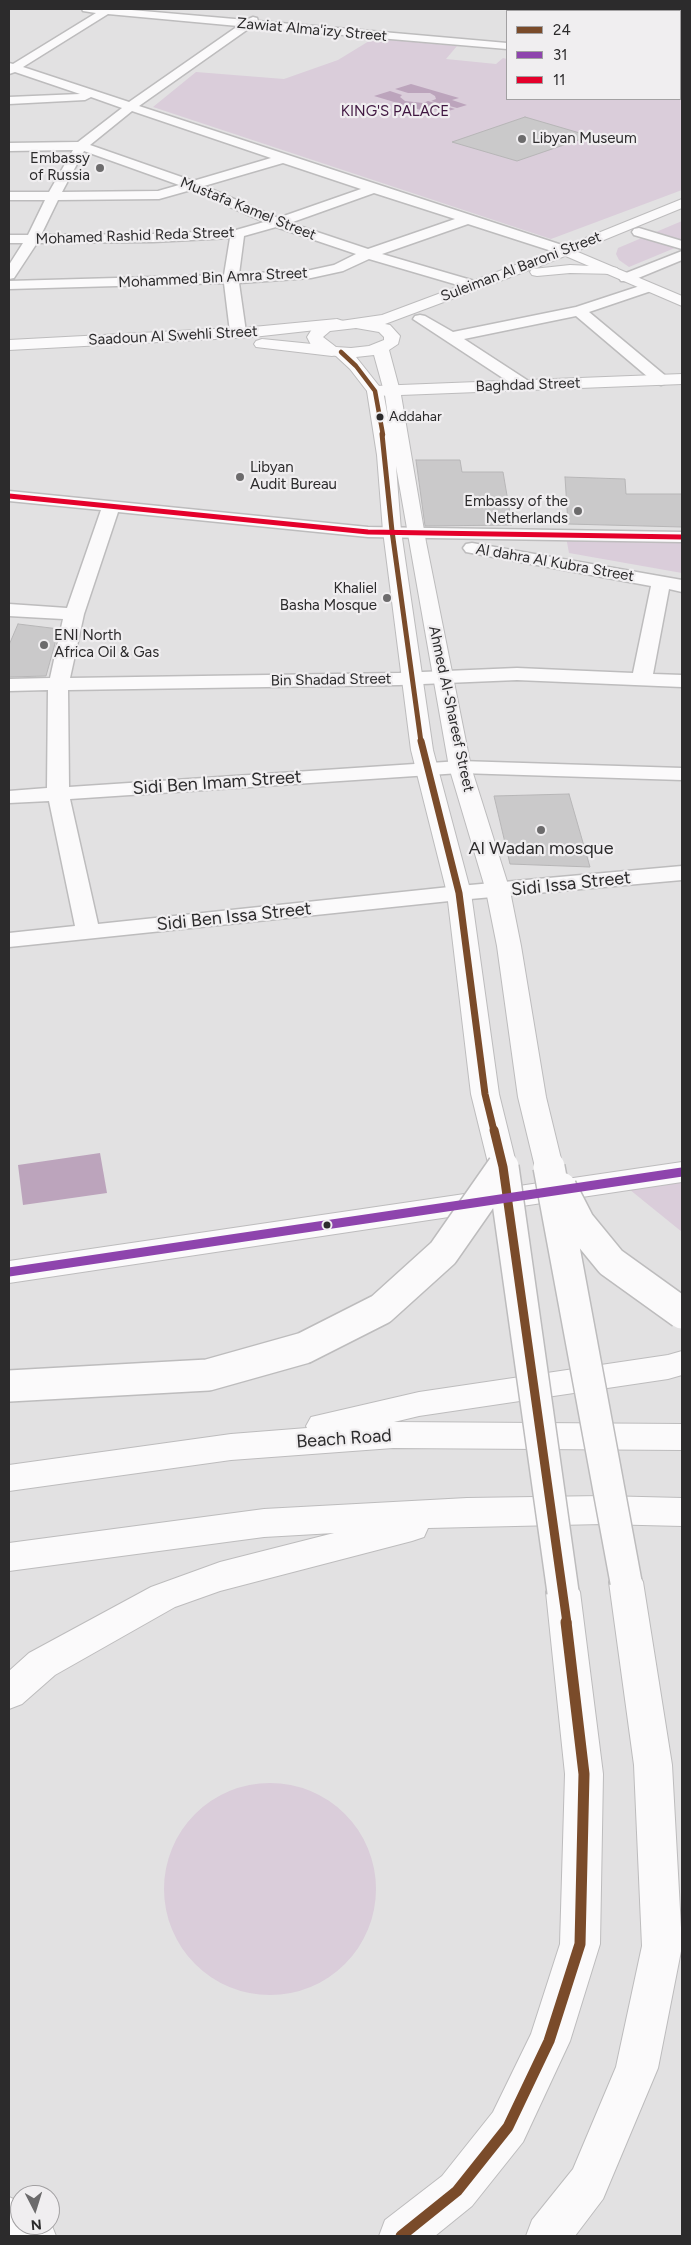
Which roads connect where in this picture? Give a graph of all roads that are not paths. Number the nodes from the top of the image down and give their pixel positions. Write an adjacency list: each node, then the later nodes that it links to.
1 (87, 9): 2 (street, Zawiat Alma'izy Street)
2 (111, 10): 4 (street, Zawiat Alma'izy Street); 6 (street)
3 (260, 14): 4 (street)
4 (248, 24): 5 (street, Zawiat Alma'izy Street); 9 (street)
5 (506, 46)
6 (11, 68): 7 (street)
7 (98, 96): 8 (street); 9 (street)
8 (9, 101)
9 (130, 107): 10 (street); 12 (street)
10 (81, 146): 11 (street); 13 (street, Mustafa Kamel Street); 17 (street)
11 (9, 147)
12 (282, 158): 13 (street); 14 (street)
13 (194, 186): 15 (street); 21 (street, Mustafa Kamel Street)
14 (374, 190): 20 (street); 21 (street, Mohamed Rashid Reda Street)
15 (153, 195): 17 (street); 25 (street)
16 (9, 196): 17 (street)
17 (53, 196): 24 (street)
18 (682, 203): 29 (main road, Suleiman Al Baroni Street)
19 (682, 214): 22 (main road, Suleiman Al Baroni Street)
20 (469, 219): 28 (street, Mohammed Bin Amra Street); 29 (street)
21 (277, 223): 23 (street, Mohamed Rashid Reda Street); 28 (street, Mustafa Kamel Street)
22 (640, 232): 27 (street); 29 (main road, Suleiman Al Baroni Street)
23 (237, 234): 25 (street, Mohamed Rashid Reda Street); 35 (street)
24 (33, 238): 25 (street, Mohamed Rashid Reda Street); 26 (street, Mohamed Rashid Reda Street); 33 (street)
25 (153, 238)
26 (9, 239)
27 (682, 245)
28 (368, 254): 35 (street, Mohammed Bin Amra Street); 37 (street, Mustafa Kamel Street)
29 (572, 254): 31 (main road); 32 (main road, Suleiman Al Baroni Street); 37 (main road, Suleiman Al Baroni Street)
30 (682, 255): 34 (street)
31 (612, 271): 32 (main road); 34 (main road)
32 (533, 273): 41 (main road, Suleiman Al Baroni Street)
33 (9, 275)
34 (626, 278): 38 (main road)
35 (231, 279): 36 (street, Mohammed Bin Amra Street); 44 (street)
36 (9, 285)
37 (474, 286): 42 (main road, Suleiman Al Baroni Street)
38 (649, 287): 39 (main road); 40 (street)
39 (682, 302)
40 (579, 311): 45 (street); 52 (street)
41 (420, 319): 45 (street); 46 (main road, Suleiman Al Baroni Street)
42 (356, 323): 43 (main road, Saadoun Al Swehli Street); 46 (main road)
43 (336, 324): 44 (main road, Saadoun Al Swehli Street); 50 (main road, Ahmed Al-Shareef Street)
44 (245, 332): 47 (main road); 48 (main road, Saadoun Al Swehli Street)
45 (451, 337): 53 (street)
46 (387, 342): 50 (main road, Saadoun Al Swehli Street); 54 (main road, Ahmed Al-Shareef Street)
47 (264, 344): 49 (main road, Saadoun Al Swehli Street); 50 (main road, Saadoun Al Swehli Street)
48 (9, 346)
49 (9, 350)
50 (337, 351): 54 (main road, Ahmed Al-Shareef Street)
51 (682, 379): 52 (main road, Baghdad Street)
52 (661, 380): 53 (main road, Baghdad Street)
53 (524, 385): 54 (main road, Baghdad Street)
54 (382, 390): 57 (main road, Ahmed Al-Shareef Street); 58 (main road, Ahmed Al-Shareef Street)
55 (9, 496): 56 (street, Al dahra Al Kubra Street)
56 (112, 507): 57 (street, Al dahra Al Kubra Street); 64 (street)
57 (393, 535): 58 (street, Al dahra Al Kubra Street); 66 (main road, Ahmed Al-Shareef Street)
58 (416, 537): 60 (street, Al dahra Al Kubra Street); 65 (main road, Ahmed Al-Shareef Street)
59 (682, 537): 60 (street)
60 (496, 543): 61 (street, Al dahra Al Kubra Street)
61 (661, 582): 62 (street, Al dahra Al Kubra Street); 67 (street)
62 (682, 586)
63 (9, 610): 64 (street)
64 (74, 614): 69 (street)
65 (443, 676): 66 (street, Bin Shadad Street); 67 (street, Bin Shadad Street); 71 (main road, Ahmed Al-Shareef Street)
66 (414, 678): 69 (street, Bin Shadad Street); 72 (main road, Ahmed Al-Shareef Street)
67 (642, 679): 68 (street, Bin Shadad Street)
68 (682, 681)
69 (58, 684): 70 (street, Bin Shadad Street); 74 (street)
70 (9, 685)
71 (460, 767): 72 (street); 73 (street); 77 (main road, Ahmed Al-Shareef Street)
72 (426, 769): 74 (street, Sidi Ben Imam Street); 78 (main road, Ahmed Al-Shareef Street)
73 (682, 774)
74 (58, 794): 75 (street, Sidi Ben Imam Street); 79 (street)
75 (9, 797)
76 (682, 873): 77 (street, Sidi Issa Street)
77 (498, 891): 78 (street, Sidi Issa Street); 81 (main road, Ahmed Al-Shareef Street)
78 (459, 893): 79 (street, Sidi Ben Issa Street); 82 (main road, Ahmed Al-Shareef Street)
79 (88, 932): 80 (street, Sidi Ben Issa Street)
80 (9, 940)
81 (549, 1167): 85 (main road, bridge); 98 (main road, bridge)
82 (503, 1168): 87 (main road, bridge); 97 (main road, Ahmed Al-Shareef Street, bridge)
83 (682, 1172): 84 (main road)
84 (9, 1272)
85 (682, 1313)
86 (682, 1363): 89 (main road)
87 (9, 1386)
88 (682, 1437): 89 (main road, Beach Road)
89 (231, 1447): 90 (main road, Beach Road)
90 (9, 1478)
91 (467, 1512): 92 (main road); 93 (main road); 94 (main road)
92 (682, 1512)
93 (9, 1557)
94 (9, 1693)
95 (9, 2219): 96 (main road)
96 (34, 2236)
97 (401, 2236)
98 (548, 2236)

